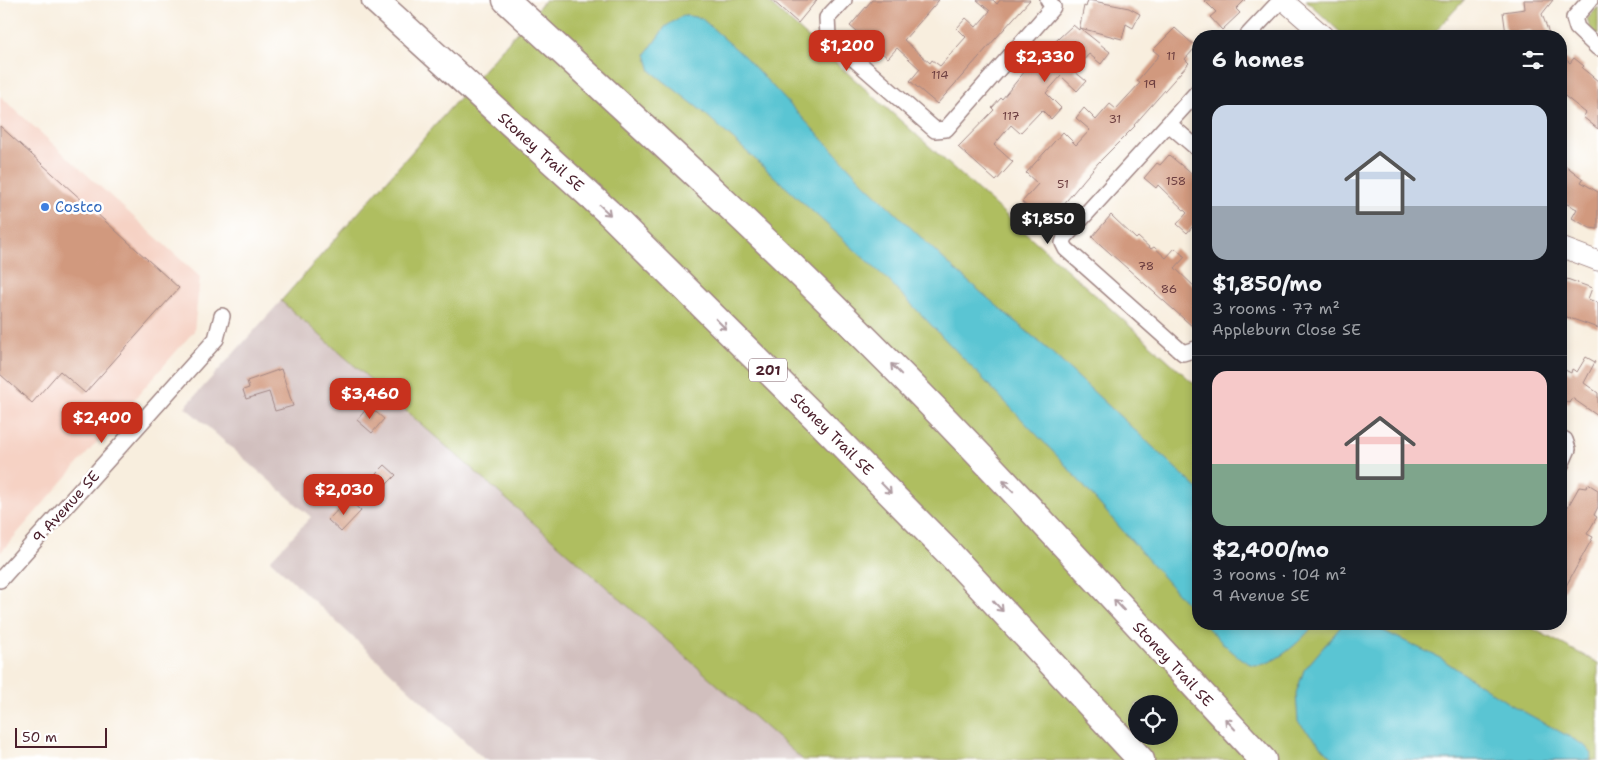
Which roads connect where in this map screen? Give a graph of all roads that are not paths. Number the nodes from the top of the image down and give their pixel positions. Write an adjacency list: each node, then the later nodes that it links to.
1 (356, 0): 12 (highway)
2 (375, 0): 12 (highway, Stoney Trail SE / 201)
3 (506, 0): 21 (highway, Stoney Trail SE, one-way to 3)
4 (844, 0): 5 (street)
5 (1048, 0)
6 (1282, 0): 8 (street); 9 (street)
7 (1590, 0): 10 (street)
8 (1253, 30)
9 (1317, 30)
10 (1598, 48)
11 (1192, 98): 13 (street)
12 (495, 110): 20 (highway, Stoney Trail SE / 201, one-way to 20)
13 (1169, 124): 14 (street); 18 (street)
14 (1192, 144)
15 (1567, 249): 16 (street)
16 (1598, 261)
17 (222, 316): 19 (street, 9 Avenue SE)
18 (1192, 350)
19 (0, 580)
20 (1141, 760)
21 (1263, 760)

